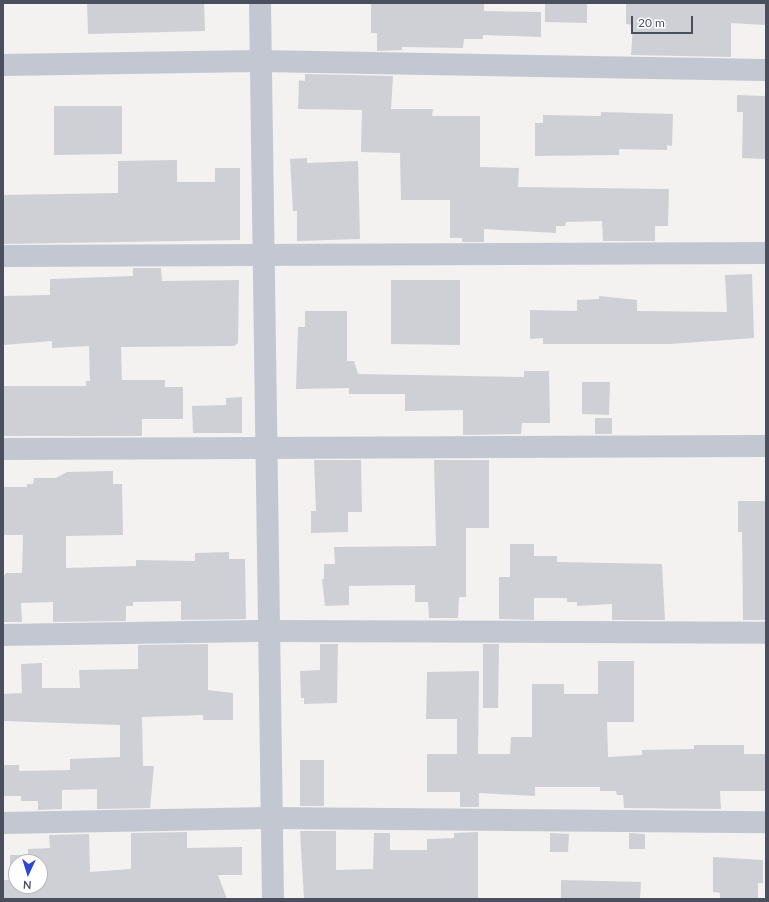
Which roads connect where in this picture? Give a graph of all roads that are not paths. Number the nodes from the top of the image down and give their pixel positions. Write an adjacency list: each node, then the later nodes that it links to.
1 (260, 3): 2 (street)
2 (261, 61): 3 (street); 4 (street); 5 (street)
3 (3, 65)
4 (766, 70)
5 (264, 253): 6 (street); 7 (street); 8 (street)
6 (766, 253)
7 (3, 256)
8 (268, 446): 9 (street); 10 (street); 11 (street)
9 (766, 446)
10 (3, 449)
11 (270, 631): 12 (street); 13 (street); 14 (street)
12 (766, 633)
13 (3, 636)
14 (270, 818): 15 (street); 16 (street); 17 (street)
15 (766, 822)
16 (3, 823)
17 (273, 899)

